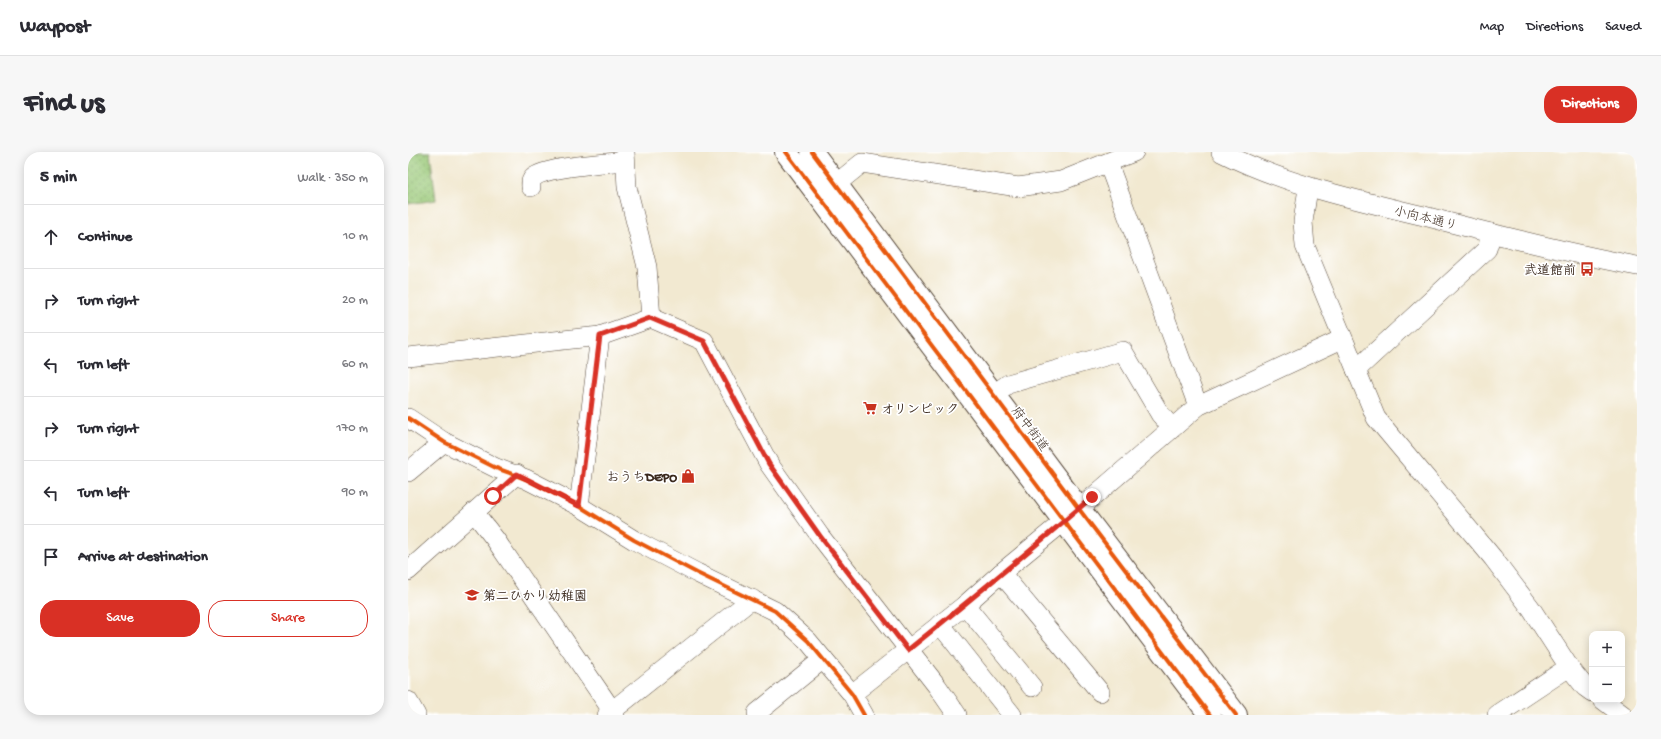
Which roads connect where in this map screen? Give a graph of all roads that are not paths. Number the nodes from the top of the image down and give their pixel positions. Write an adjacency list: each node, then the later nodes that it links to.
1 (786, 152): 27 (highway, 府中街道)
2 (812, 152): 8 (highway, 府中街道)
3 (1134, 152): 7 (street)
4 (1221, 152): 10 (street, 小向本通り)
5 (625, 156): 9 (street); 13 (street)
6 (862, 158): 7 (street); 8 (street)
7 (1108, 163): 19 (street)
8 (836, 184): 18 (highway, 府中街道)
9 (531, 187)
10 (1308, 188): 11 (street, 小向本通り); 15 (street)
11 (1492, 233): 12 (street, 小向本通り); 17 (street)
12 (1637, 266)
13 (650, 318): 14 (street); 33 (street)
14 (600, 336): 16 (street); 25 (street)
15 (1342, 339): 17 (street); 19 (street)
16 (408, 357)
17 (1356, 370): 35 (street)
18 (993, 395): 21 (street); 27 (highway, 府中街道)
19 (1198, 406): 21 (street)
20 (408, 418): 22 (street)
21 (1172, 428): 27 (street)
22 (444, 442): 23 (street); 24 (street)
23 (408, 472)
24 (517, 474): 25 (street); 26 (street)
25 (579, 506): 30 (street)
26 (474, 512): 28 (street); 43 (street)
27 (1071, 515): 29 (street); 48 (highway, 府中街道); 49 (highway, 府中街道)
28 (408, 570)
29 (1001, 573): 31 (street); 38 (street)
30 (752, 599): 34 (street); 43 (street)
31 (965, 605): 32 (street); 36 (street)
32 (940, 624): 33 (street); 47 (street)
33 (908, 650): 39 (street); 46 (street)
34 (823, 659): 39 (street); 42 (street)
35 (1568, 667): 37 (street); 50 (street)
36 (1032, 687)
37 (1589, 690)
38 (1100, 692)
39 (852, 694): 45 (street)
40 (408, 701): 44 (street)
41 (1607, 703): 51 (street)
42 (757, 713)
43 (611, 714)
44 (416, 715)
45 (864, 715)
46 (957, 715)
47 (1012, 715)
48 (1210, 715)
49 (1236, 715)
50 (1497, 715)
51 (1622, 715)

